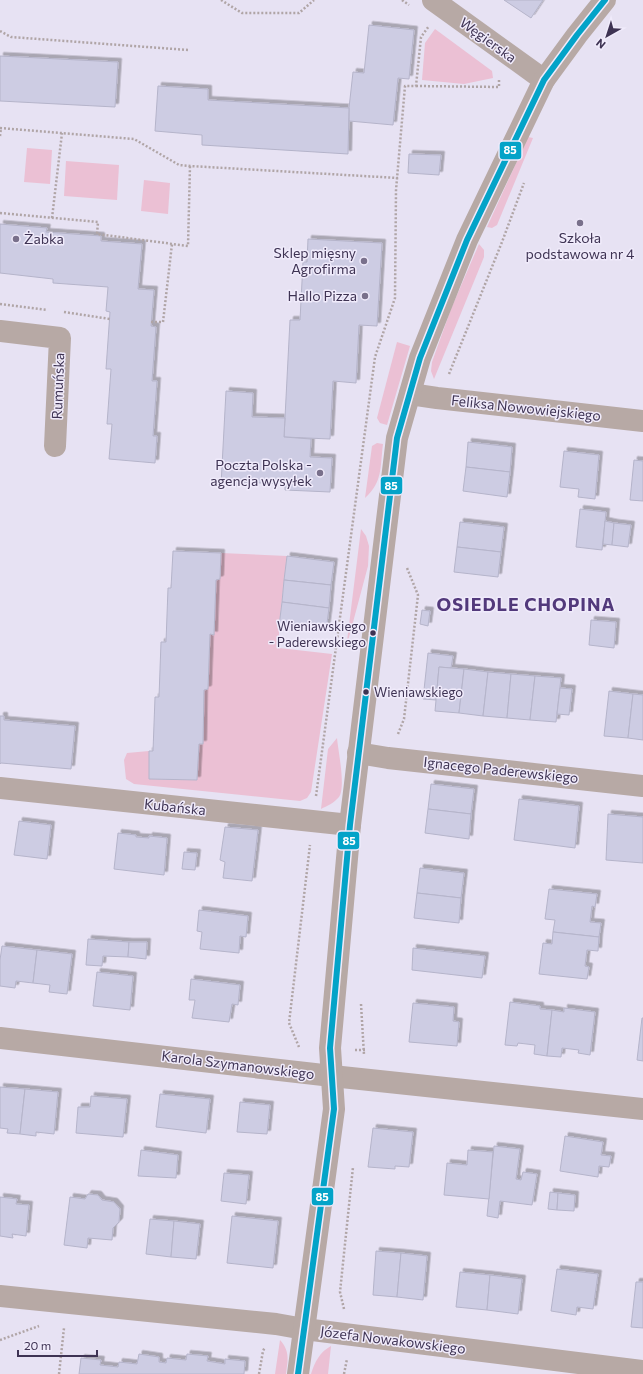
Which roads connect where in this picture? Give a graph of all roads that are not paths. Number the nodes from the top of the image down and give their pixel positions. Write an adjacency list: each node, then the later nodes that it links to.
1 (433, 0): 3 (street, Węgierska)
2 (605, 0): 3 (street)
3 (544, 80): 5 (street)
4 (0, 331): 7 (street, Rumuńska)
5 (410, 394): 6 (street, Feliksa Nowowiejskiego); 8 (street)
6 (643, 421)
7 (55, 446)
8 (358, 753): 9 (street, Ignacego Paderewskiego); 11 (street)
9 (643, 786)
10 (0, 788): 11 (street, Kubańska)
11 (350, 825): 13 (street)
12 (0, 1038): 13 (street, Karola Szymanowskiego)
13 (332, 1076): 14 (street, Karola Szymanowskiego); 16 (street)
14 (643, 1109)
15 (0, 1296): 16 (street, Józefa Nowakowskiego)
16 (304, 1329): 17 (street, Józefa Nowakowskiego); 18 (street)
17 (643, 1371)
18 (298, 1374)

